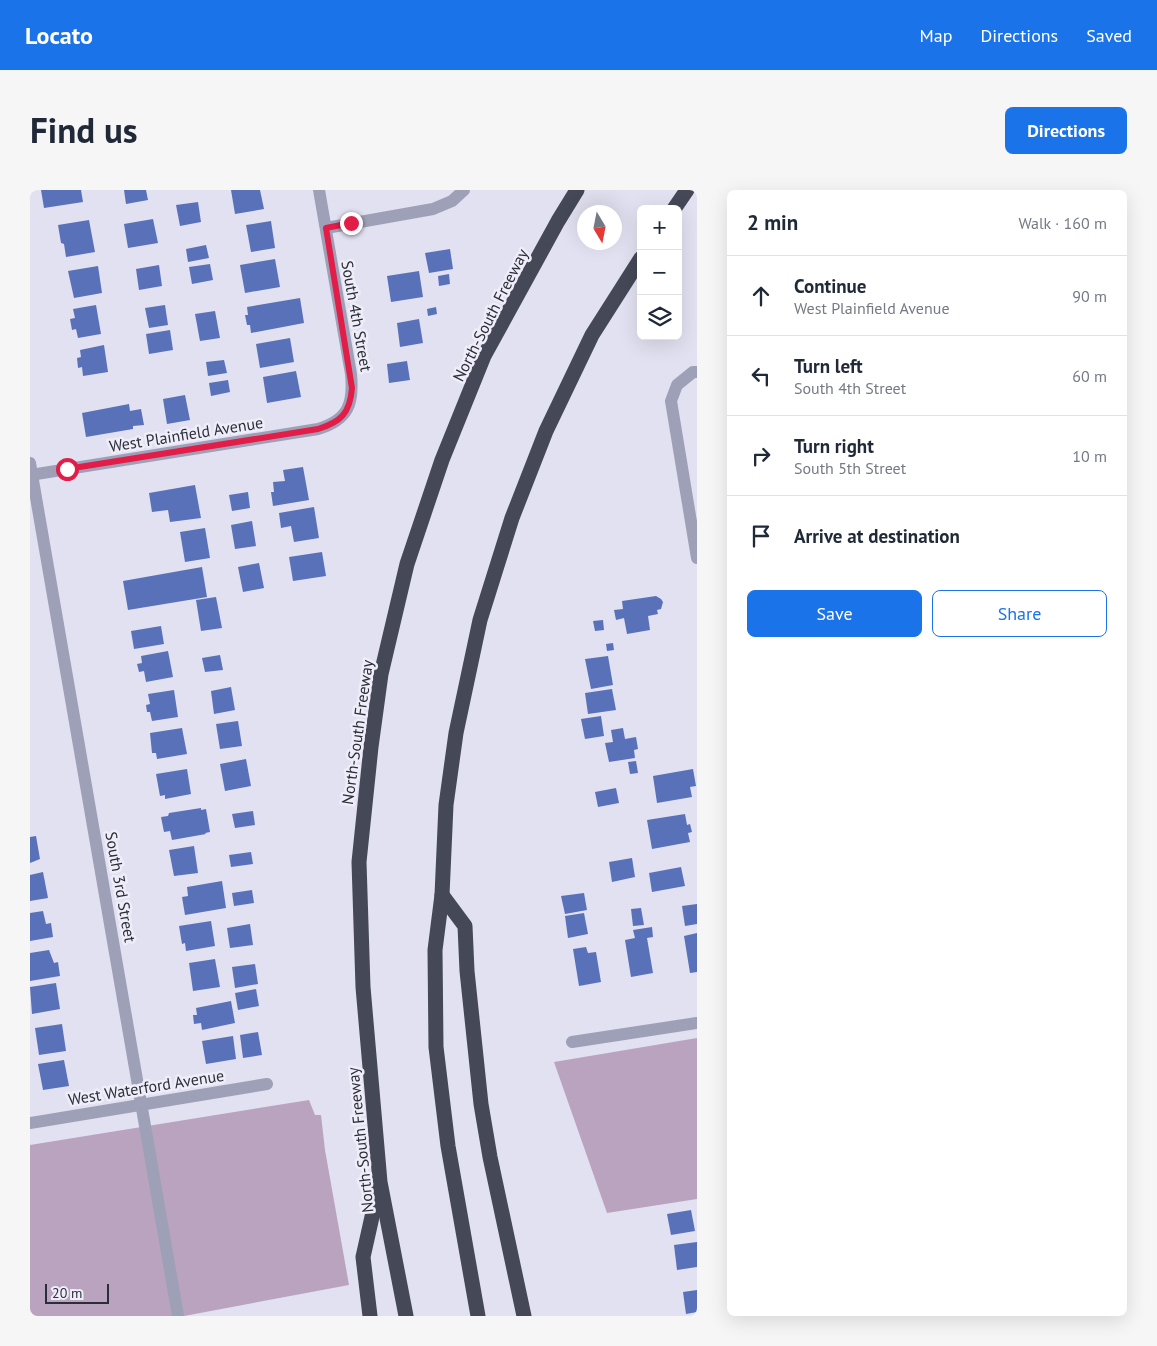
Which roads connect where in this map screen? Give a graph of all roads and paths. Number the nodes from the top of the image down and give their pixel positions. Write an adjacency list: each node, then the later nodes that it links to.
1 (319, 190): 6 (street, South 4th Street)
2 (464, 190): 6 (street)
3 (577, 190): 18 (highway, North-South Freeway)
4 (687, 190): 5 (highway)
5 (677, 205)
6 (326, 228): 9 (street, South 4th Street)
7 (637, 264): 12 (highway)
8 (697, 372): 11 (street)
9 (343, 417): 10 (street, West Plainfield Avenue)
10 (31, 471): 16 (street, South 3rd Street)
11 (697, 558)
12 (442, 894): 22 (highway); 23 (highway)
13 (697, 1023): 14 (street)
14 (572, 1042)
15 (267, 1084): 16 (street, West Waterford Avenue)
16 (142, 1104): 17 (street, West Waterford Avenue); 19 (street, South 3rd Street)
17 (30, 1123)
18 (380, 1182): 20 (highway); 21 (highway, North-South Freeway)
19 (178, 1316)
20 (370, 1316)
21 (406, 1316)
22 (478, 1316)
23 (524, 1316)

